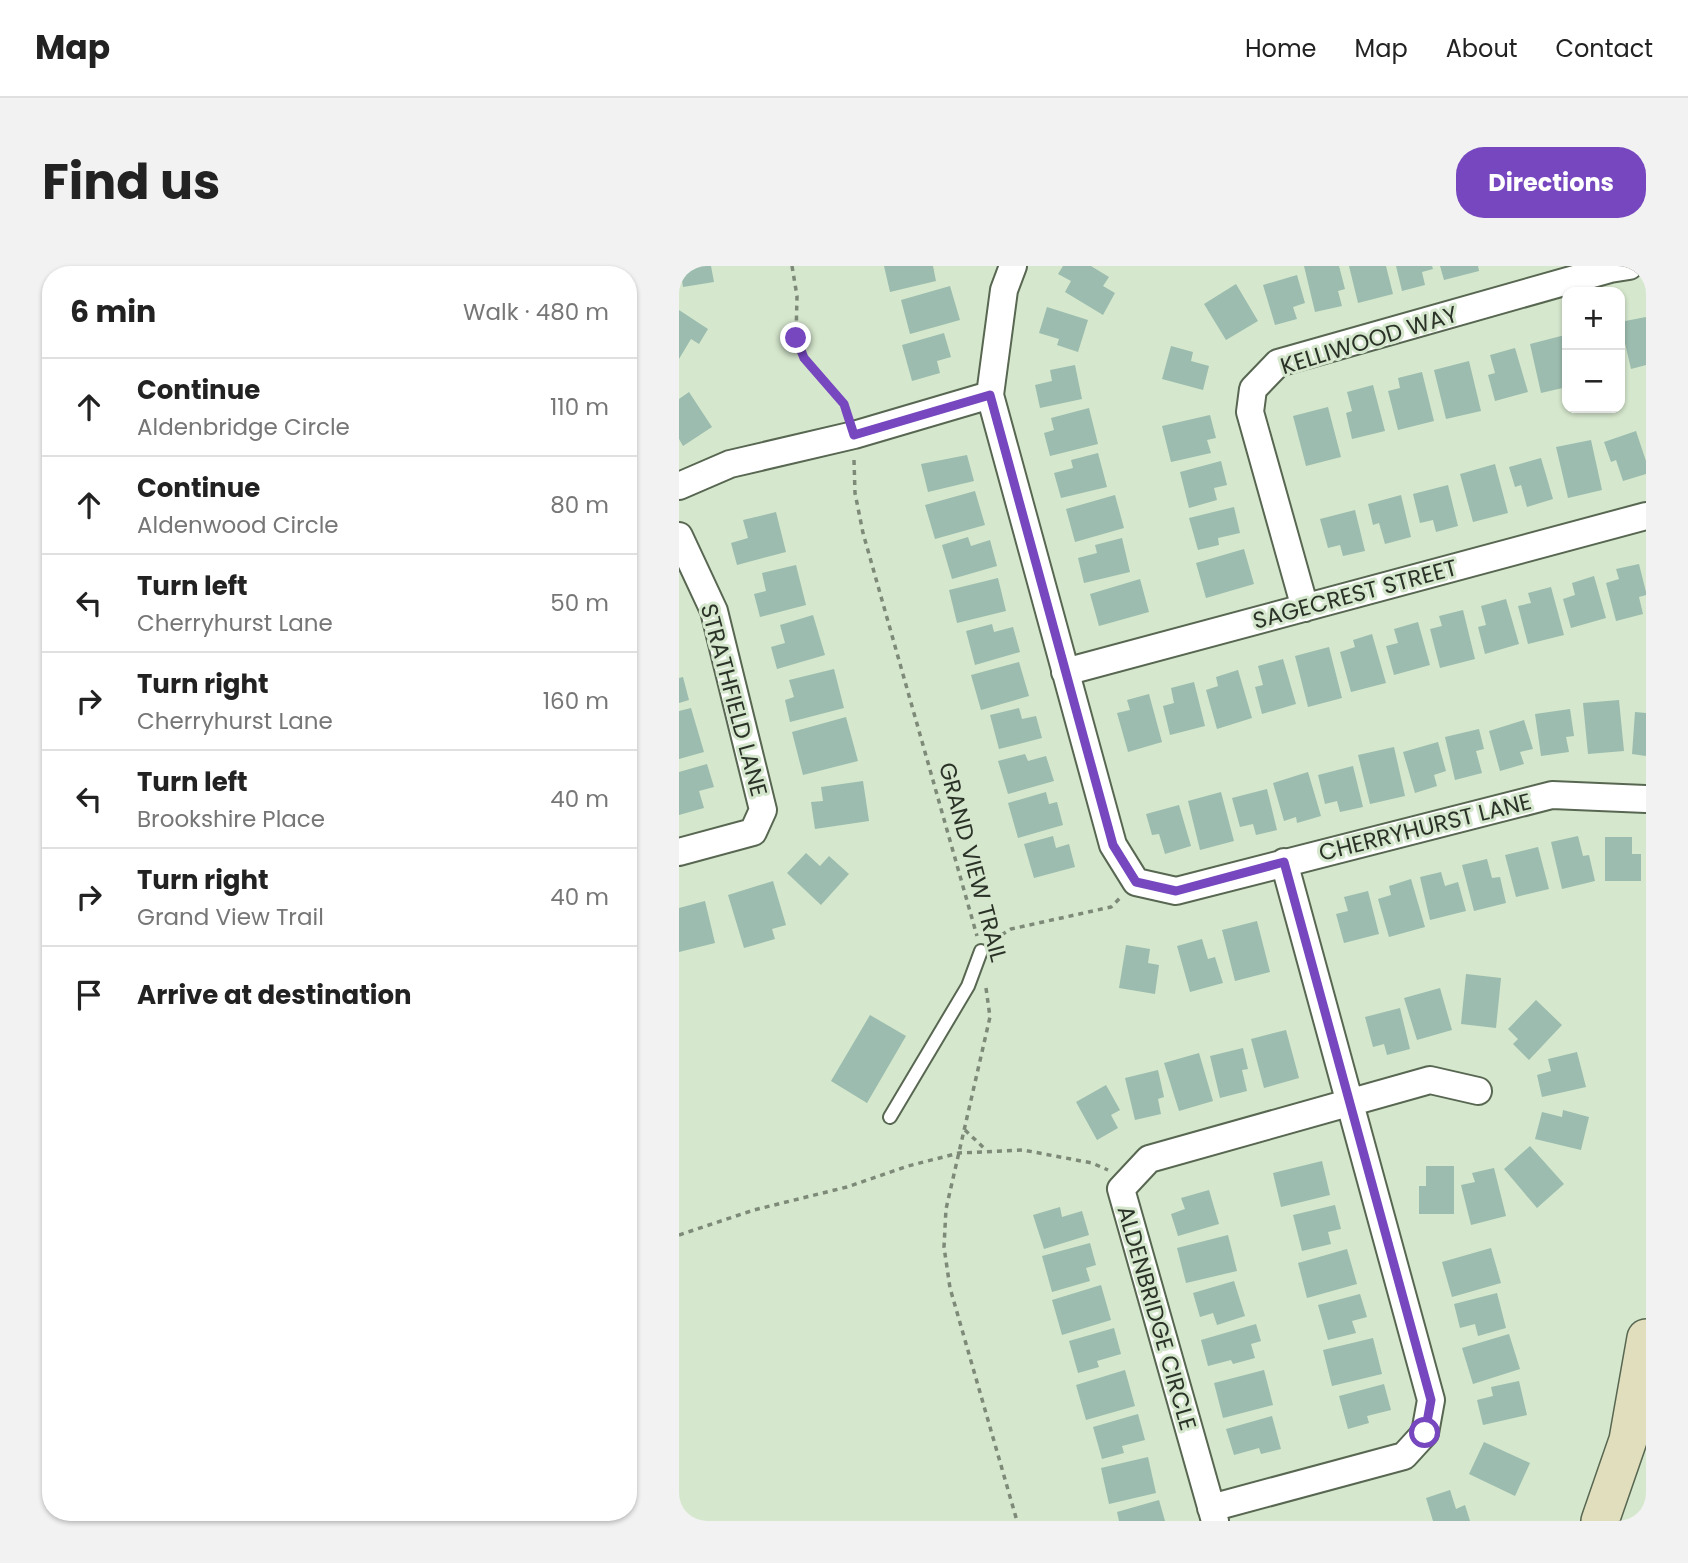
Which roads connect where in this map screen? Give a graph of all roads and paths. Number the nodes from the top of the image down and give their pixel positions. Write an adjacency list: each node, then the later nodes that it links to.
1 (792, 266): 5 (path, GRAND VIEW TRAIL)
2 (1013, 266): 4 (street)
3 (1616, 267): 9 (street, KELLIWOOD WAY)
4 (990, 395): 5 (street); 10 (street)
5 (854, 435): 6 (street); 15 (path, GRAND VIEW TRAIL)
6 (679, 486)
7 (1646, 516): 9 (street, SAGECREST STREET)
8 (679, 536): 12 (street, STRATHFIELD LANE)
9 (1305, 608): 10 (street, SAGECREST STREET)
10 (1065, 672): 14 (street)
11 (1646, 799): 13 (street, CHERRYHURST LANE)
12 (679, 852)
13 (1284, 862): 14 (street, CHERRYHURST LANE); 17 (street)
14 (1136, 882): 15 (path)
15 (981, 951): 18 (lane); 19 (path, GRAND VIEW TRAIL)
16 (1478, 1091): 17 (street)
17 (1348, 1103): 22 (street, ALDENBRIDGE CIRCLE); 25 (street, ALDENBRIDGE CIRCLE)
18 (890, 1117)
19 (965, 1130): 20 (path); 21 (path, GRAND VIEW TRAIL)
20 (987, 1150): 21 (path); 22 (path)
21 (959, 1153): 23 (path); 26 (path, GRAND VIEW TRAIL)
22 (1128, 1181): 25 (street, ALDENBRIDGE CIRCLE)
23 (679, 1235)
24 (1646, 1338): 27 (main road)
25 (1213, 1515)
26 (1017, 1521)
27 (1600, 1521)

